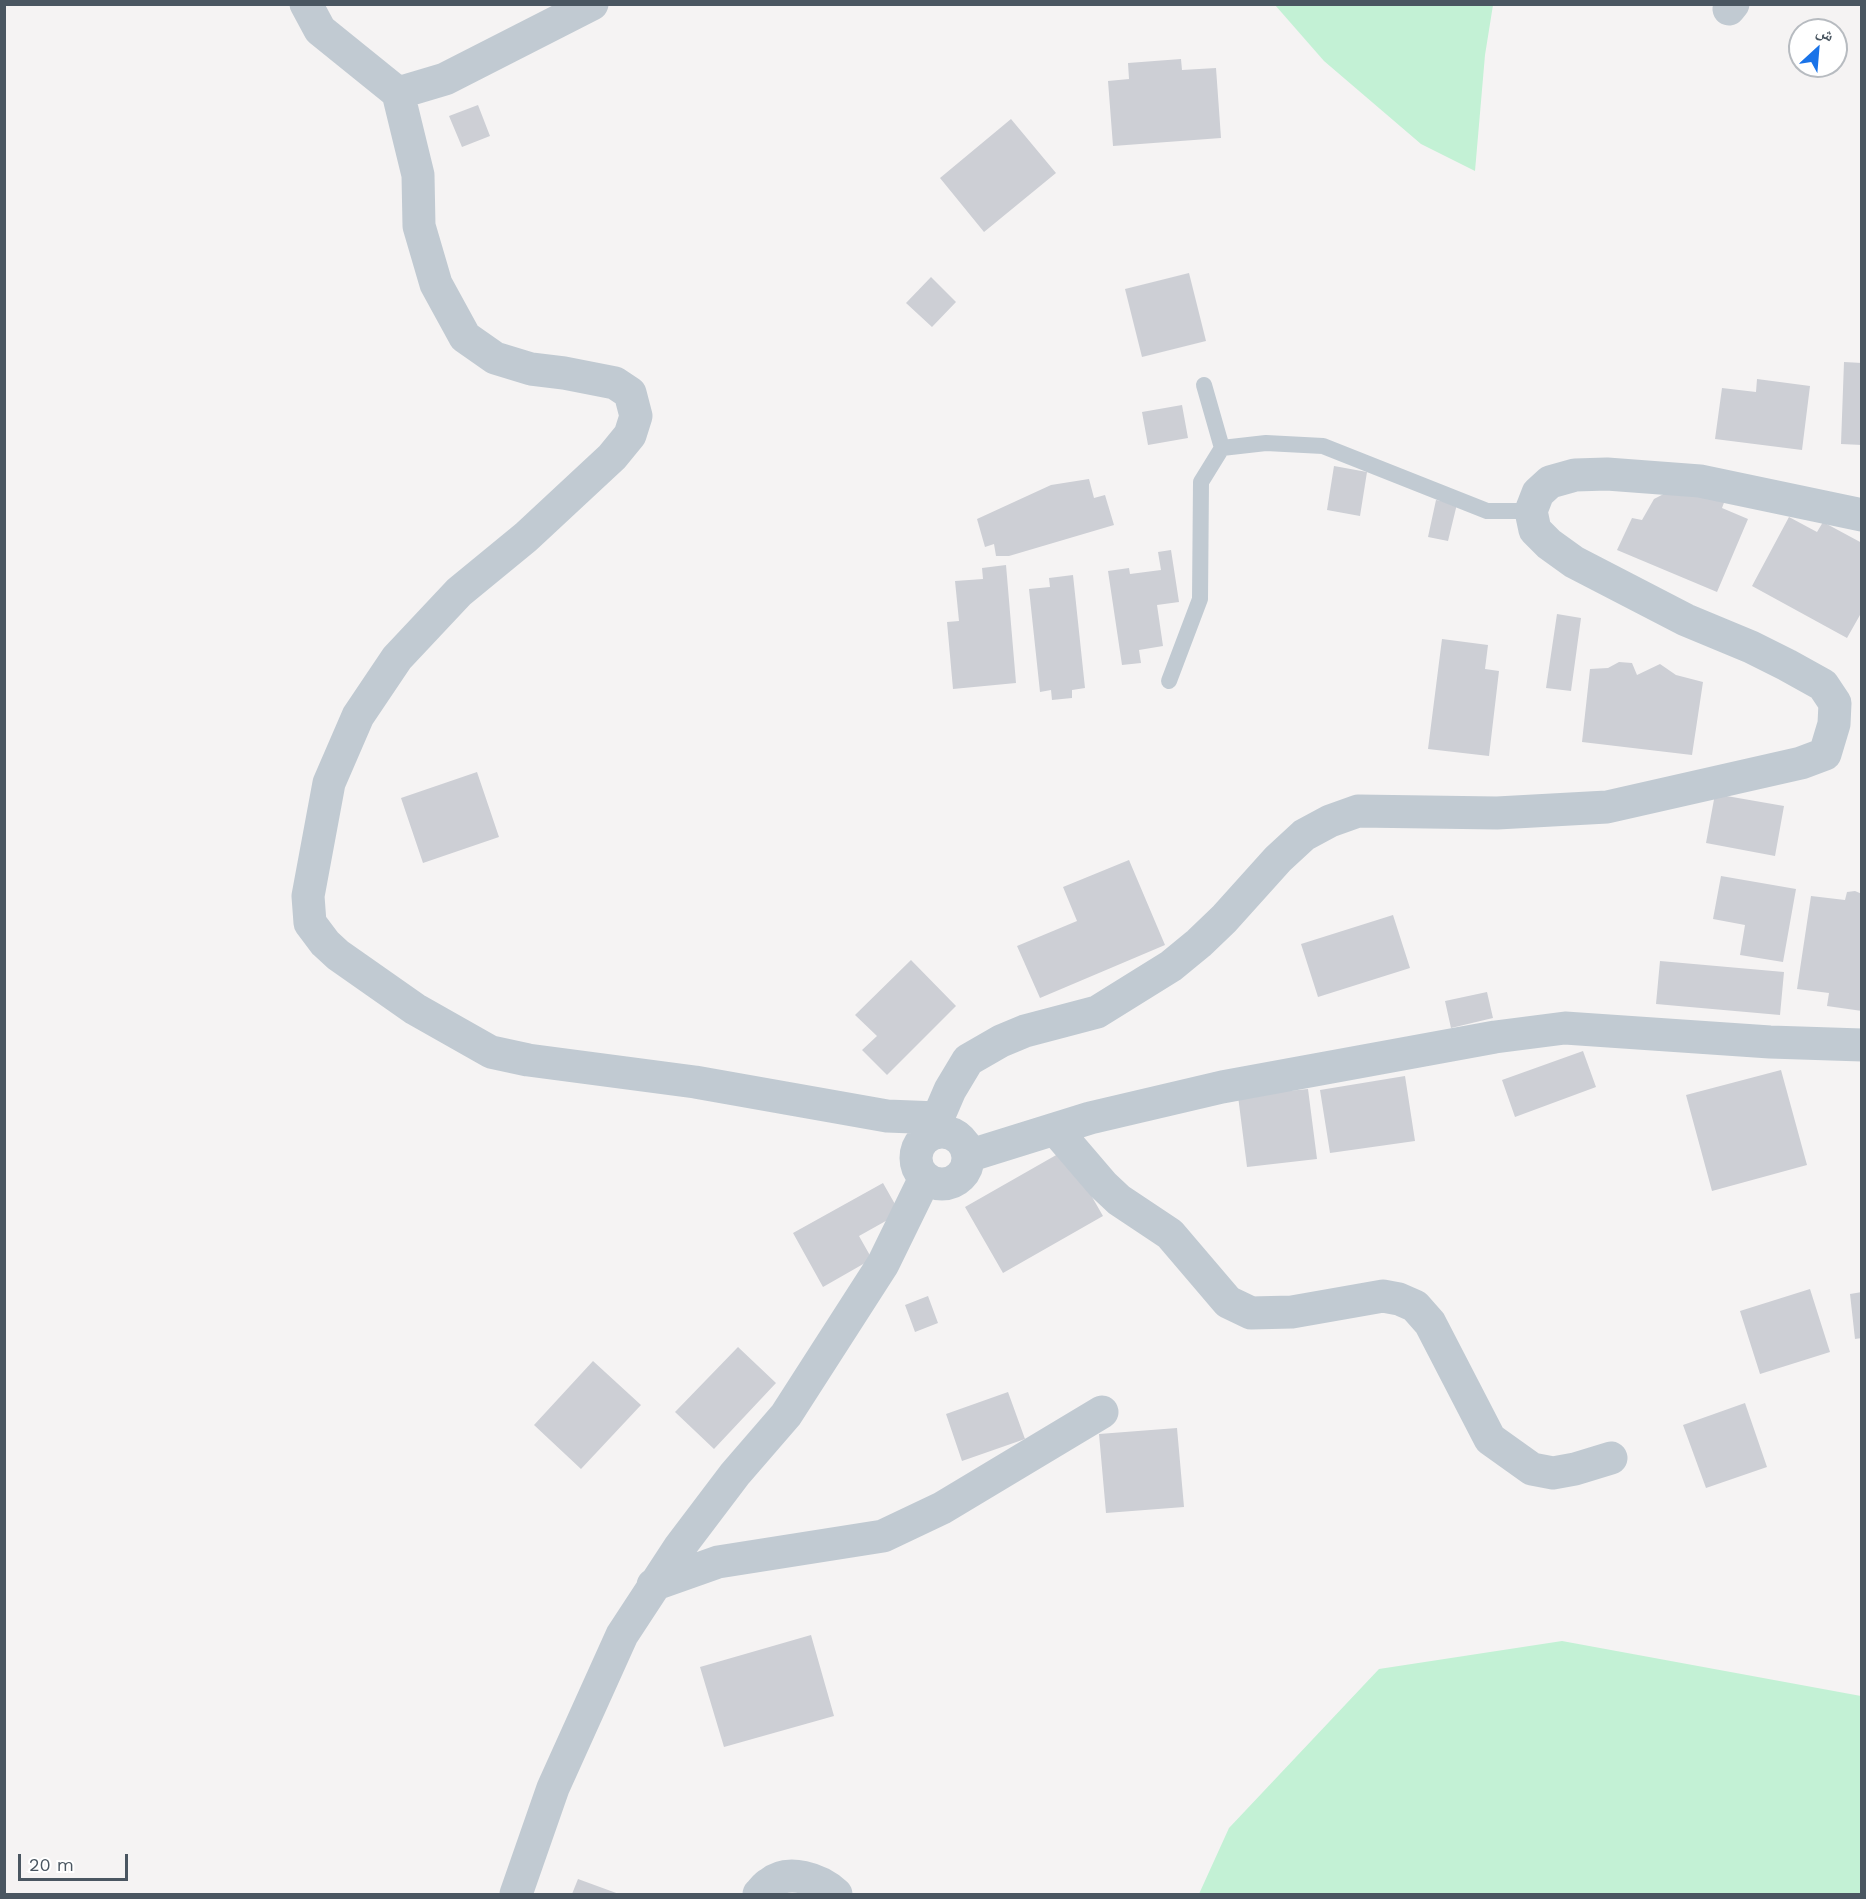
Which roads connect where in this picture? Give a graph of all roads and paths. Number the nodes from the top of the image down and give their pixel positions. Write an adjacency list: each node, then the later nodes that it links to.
1 (306, 4): 3 (street)
2 (592, 4): 3 (street)
3 (398, 93): 10 (street)
4 (1204, 385): 5 (lane)
5 (1222, 448): 6 (lane); 8 (lane)
6 (1531, 511): 7 (street); 10 (street)
7 (1862, 515)
8 (1168, 681)
9 (1862, 1045): 11 (street)
10 (935, 1126): 12 (street); 13 (street)
11 (1055, 1129): 12 (street); 15 (street)
12 (968, 1156): 13 (street)
13 (925, 1178): 16 (street)
14 (1102, 1412): 16 (street)
15 (1611, 1458)
16 (653, 1585): 17 (street)
17 (516, 1894)
18 (759, 1894): 19 (street)
19 (836, 1894)

